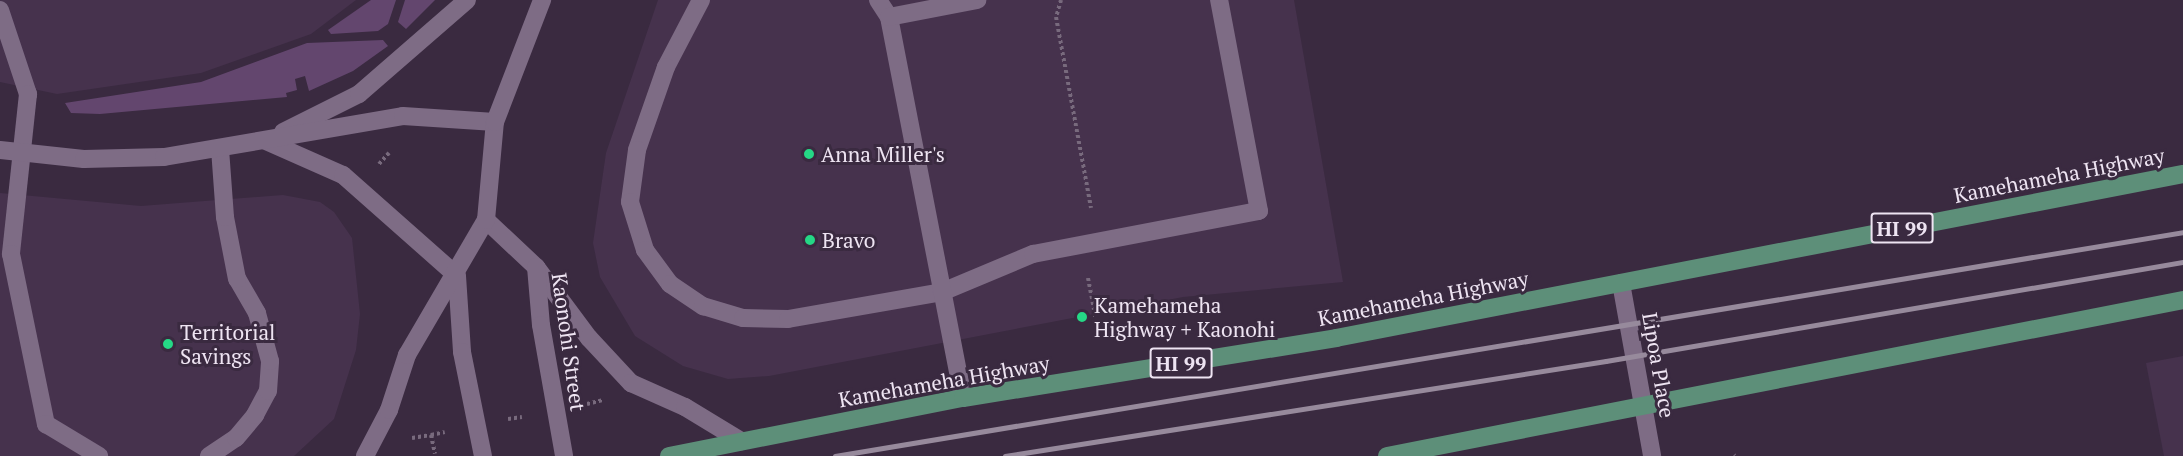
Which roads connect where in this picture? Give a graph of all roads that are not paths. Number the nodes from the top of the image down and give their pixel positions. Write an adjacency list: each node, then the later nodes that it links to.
1 (467, 0): 10 (street)
2 (542, 0): 9 (street)
3 (701, 0): 19 (street)
4 (878, 0): 8 (street)
5 (977, 0): 8 (street)
6 (1219, 0): 19 (street)
7 (0, 10): 13 (street)
8 (889, 17): 19 (street)
9 (495, 122): 10 (street); 15 (street)
10 (266, 141): 11 (street); 17 (street)
11 (220, 149): 13 (street); 26 (street)
12 (0, 150): 13 (street)
13 (22, 153): 25 (street)
14 (2183, 174): 18 (main road, Kamehameha Highway / HI 99)
15 (486, 220): 16 (street, Kaonohi Street); 17 (street)
16 (536, 267): 23 (street); 29 (street, Kaonohi Street)
17 (457, 276): 27 (street); 28 (street)
18 (1620, 283): 21 (main road, Kamehameha Highway / HI 99); 22 (street, Lipoa Place)
19 (942, 291): 21 (street)
20 (2183, 302): 22 (main road)
21 (963, 398): 23 (main road, Kamehameha Highway / HI 99)
22 (1643, 405): 24 (main road); 32 (street, Lipoa Place)
23 (741, 441): 30 (main road, Kamehameha Highway / HI 99)
24 (1438, 451): 31 (main road)
25 (99, 456)
26 (210, 456)
27 (365, 456)
28 (483, 456)
29 (564, 456)
30 (669, 456)
31 (1387, 456)
32 (1652, 456)

